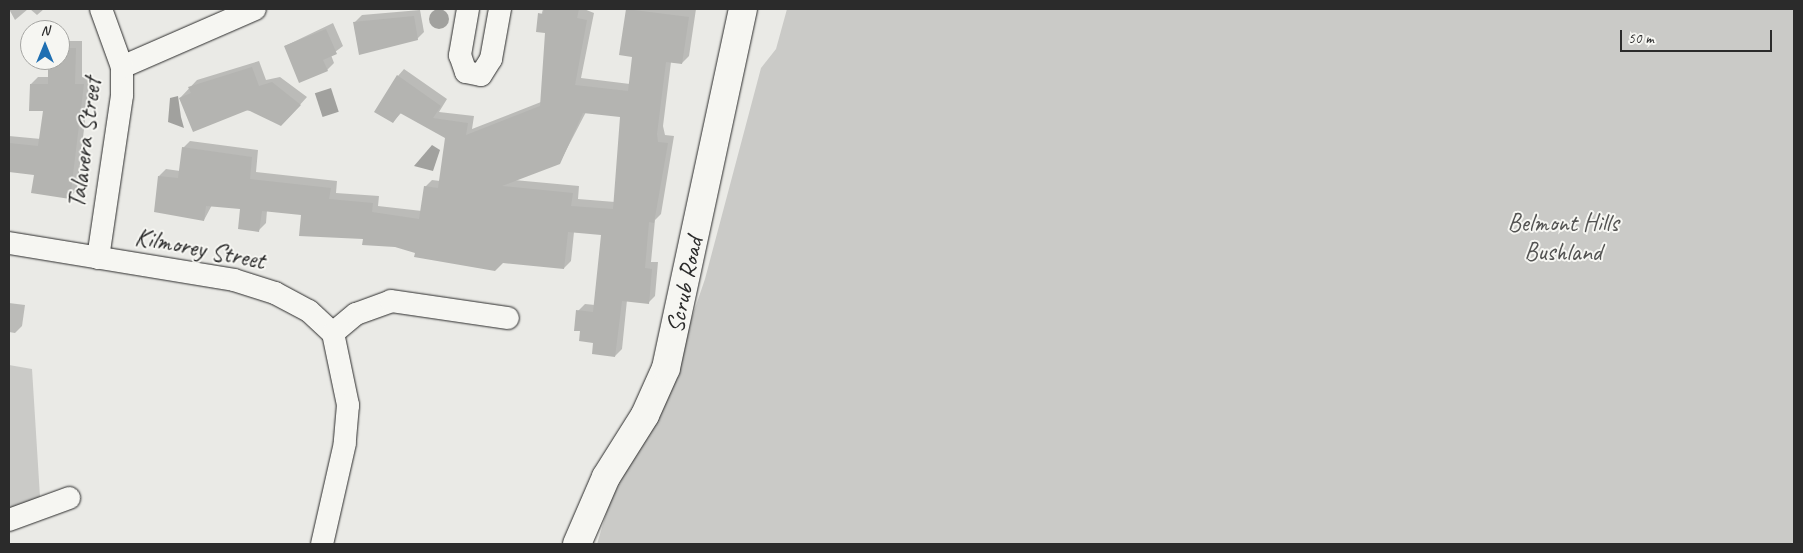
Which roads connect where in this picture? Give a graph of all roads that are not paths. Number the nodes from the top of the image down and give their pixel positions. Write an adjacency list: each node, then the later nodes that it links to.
1 (101, 9): 6 (street, Talavera Street)
2 (255, 9): 6 (street)
3 (468, 9): 4 (street)
4 (500, 9)
5 (743, 9): 14 (main road, Scrub Road)
6 (122, 67): 8 (street, Talavera Street)
7 (9, 243): 8 (street, Kilmorey Street)
8 (98, 258): 10 (street, Kilmorey Street)
9 (508, 318): 10 (street)
10 (332, 333): 13 (street)
11 (69, 498): 12 (street)
12 (9, 520)
13 (322, 544)
14 (577, 544)

